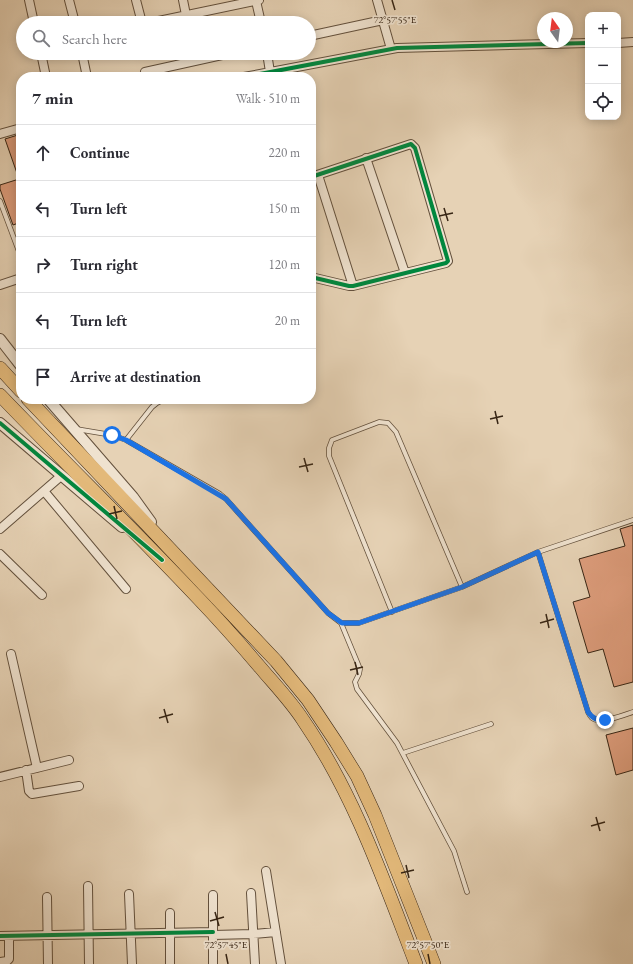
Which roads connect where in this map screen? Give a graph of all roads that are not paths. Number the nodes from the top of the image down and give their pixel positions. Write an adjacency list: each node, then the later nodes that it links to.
1 (29, 0): 9 (street)
2 (69, 0): 10 (street)
3 (136, 0): 11 (street)
4 (183, 0): 8 (street)
5 (258, 0): 7 (street); 13 (street)
6 (377, 0): 14 (street)
7 (227, 3): 8 (street)
8 (186, 15): 12 (street)
9 (32, 16)
10 (73, 16)
11 (140, 16)
12 (181, 16)
13 (260, 16)
14 (383, 20): 15 (street); 19 (street)
15 (316, 34)
16 (633, 42): 17 (street)
17 (621, 43)
18 (585, 44): 19 (street)
19 (391, 49): 27 (street)
20 (42, 60): 24 (street)
21 (83, 60): 25 (street)
22 (200, 60): 26 (street)
23 (268, 60): 27 (street)
24 (45, 72)
25 (86, 72)
26 (145, 72)
27 (270, 72)
28 (16, 129): 29 (street)
29 (0, 134)
30 (366, 158): 31 (street); 36 (street); 36 (street)
31 (316, 175)
32 (316, 182): 40 (street)
33 (0, 201): 34 (lane)
34 (1, 207): 35 (lane)
35 (16, 244)
36 (405, 273): 40 (street)
37 (316, 278): 40 (street)
38 (16, 280): 39 (street)
39 (0, 285)
40 (353, 286)
41 (0, 339): 42 (street)
42 (16, 360)
43 (0, 368): 44 (highway)
44 (16, 386)
45 (0, 395): 59 (highway)
46 (33, 404): 56 (highway)
47 (52, 404): 50 (street)
48 (156, 404): 51 (lane)
49 (0, 423): 52 (street)
50 (74, 429): 51 (lane); 56 (street)
51 (126, 440): 64 (lane)
52 (61, 476): 53 (street); 59 (street)
53 (44, 491): 55 (street); 61 (street)
54 (633, 520): 57 (lane)
55 (0, 529)
56 (170, 549): 100 (highway)
57 (538, 552): 60 (lane); 66 (lane)
58 (0, 554): 62 (street)
59 (162, 560): 99 (highway)
60 (462, 587): 63 (lane); 63 (lane)
61 (126, 589)
62 (42, 595)
63 (392, 612): 64 (lane)
64 (342, 623): 68 (lane)
65 (11, 654): 70 (street)
66 (633, 712)
67 (491, 724): 68 (lane)
68 (403, 753): 76 (lane)
69 (68, 760): 70 (street)
70 (37, 768): 71 (street)
71 (26, 770): 72 (street); 73 (street)
72 (0, 776)
73 (79, 786)
74 (266, 871): 82 (street)
75 (88, 886): 88 (street)
76 (467, 892)
77 (251, 893): 86 (street)
78 (129, 894): 85 (street)
79 (213, 895): 84 (street)
80 (47, 897): 87 (street)
81 (170, 913): 83 (street)
82 (276, 932): 86 (street); 98 (street)
83 (170, 933): 84 (street); 85 (street); 95 (street)
84 (213, 933): 86 (street); 96 (street)
85 (131, 934): 88 (street); 94 (street)
86 (253, 934): 97 (street)
87 (48, 935): 88 (street); 90 (street); 92 (street)
88 (89, 935): 93 (street)
89 (0, 936): 90 (street)
90 (9, 936): 91 (street)
91 (0, 962)
92 (48, 964)
93 (89, 964)
94 (132, 964)
95 (170, 964)
96 (213, 964)
97 (255, 964)
98 (280, 964)
99 (416, 964)
100 (434, 964)

